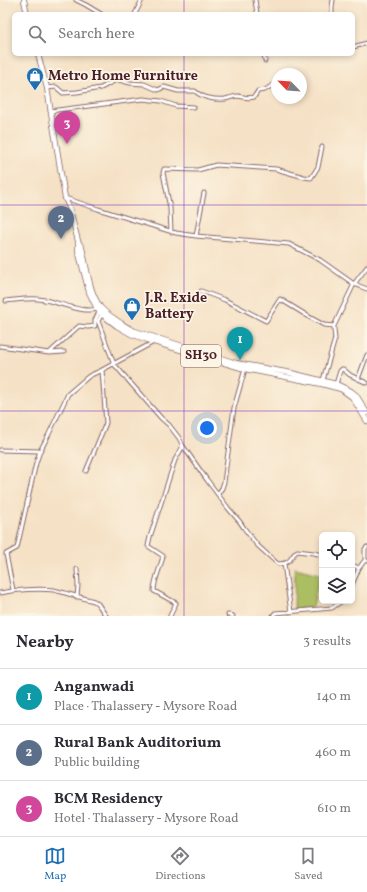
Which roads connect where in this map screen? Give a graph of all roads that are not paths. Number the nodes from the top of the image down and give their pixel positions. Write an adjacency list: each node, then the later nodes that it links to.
1 (24, 0): 6 (main road)
2 (76, 0): 7 (street)
3 (142, 0): 8 (street)
4 (255, 0): 9 (street)
5 (333, 0): 10 (street)
6 (27, 12)
7 (98, 12)
8 (136, 12)
9 (257, 12)
10 (332, 12)
11 (367, 43): 12 (street)
12 (355, 46)
13 (39, 56): 17 (main road, SH30)
14 (264, 56): 15 (street)
15 (265, 61)
16 (271, 86): 17 (street)
17 (47, 88): 19 (main road, SH30)
18 (194, 107): 19 (street)
19 (50, 110): 22 (main road, SH30)
20 (322, 147): 23 (street)
21 (204, 193): 24 (street)
22 (65, 198): 23 (street); 25 (main road, SH30)
23 (171, 232): 24 (street)
24 (196, 236): 27 (street)
25 (78, 241): 31 (main road, SH30); 39 (main road)
26 (367, 267): 27 (street)
27 (354, 284): 28 (street); 32 (street)
28 (367, 289)
29 (201, 291): 32 (street)
30 (6, 301): 31 (street)
31 (99, 312): 33 (main road, SH30); 36 (street); 38 (street)
32 (334, 326): 42 (street)
33 (154, 342): 38 (street); 39 (main road, SH30)
34 (0, 346): 36 (street)
35 (64, 352): 36 (street)
36 (49, 353)
37 (367, 356): 41 (street)
38 (114, 364): 40 (street); 47 (street)
39 (242, 367): 42 (main road); 46 (main road, SH30); 51 (street)
40 (102, 370): 49 (street); 50 (street)
41 (358, 379): 43 (street); 44 (street)
42 (323, 380): 44 (main road)
43 (367, 383)
44 (336, 384): 45 (main road)
45 (367, 413)
46 (367, 421)
47 (183, 446): 51 (street); 67 (street)
48 (0, 450): 49 (street)
49 (40, 451): 60 (street)
50 (86, 471)
51 (218, 494): 55 (street)
52 (367, 547): 54 (street)
53 (319, 554): 55 (street)
54 (366, 561): 57 (street)
55 (284, 564): 64 (street)
56 (355, 566): 57 (street)
57 (359, 568): 59 (street)
58 (77, 570): 62 (street)
59 (355, 578)
60 (13, 590): 61 (street); 62 (street)
61 (0, 592)
62 (77, 597): 66 (street)
63 (338, 604): 64 (street)
64 (291, 612): 69 (street)
65 (228, 615): 68 (street)
66 (106, 616)
67 (170, 616)
68 (233, 616)
69 (273, 616)

